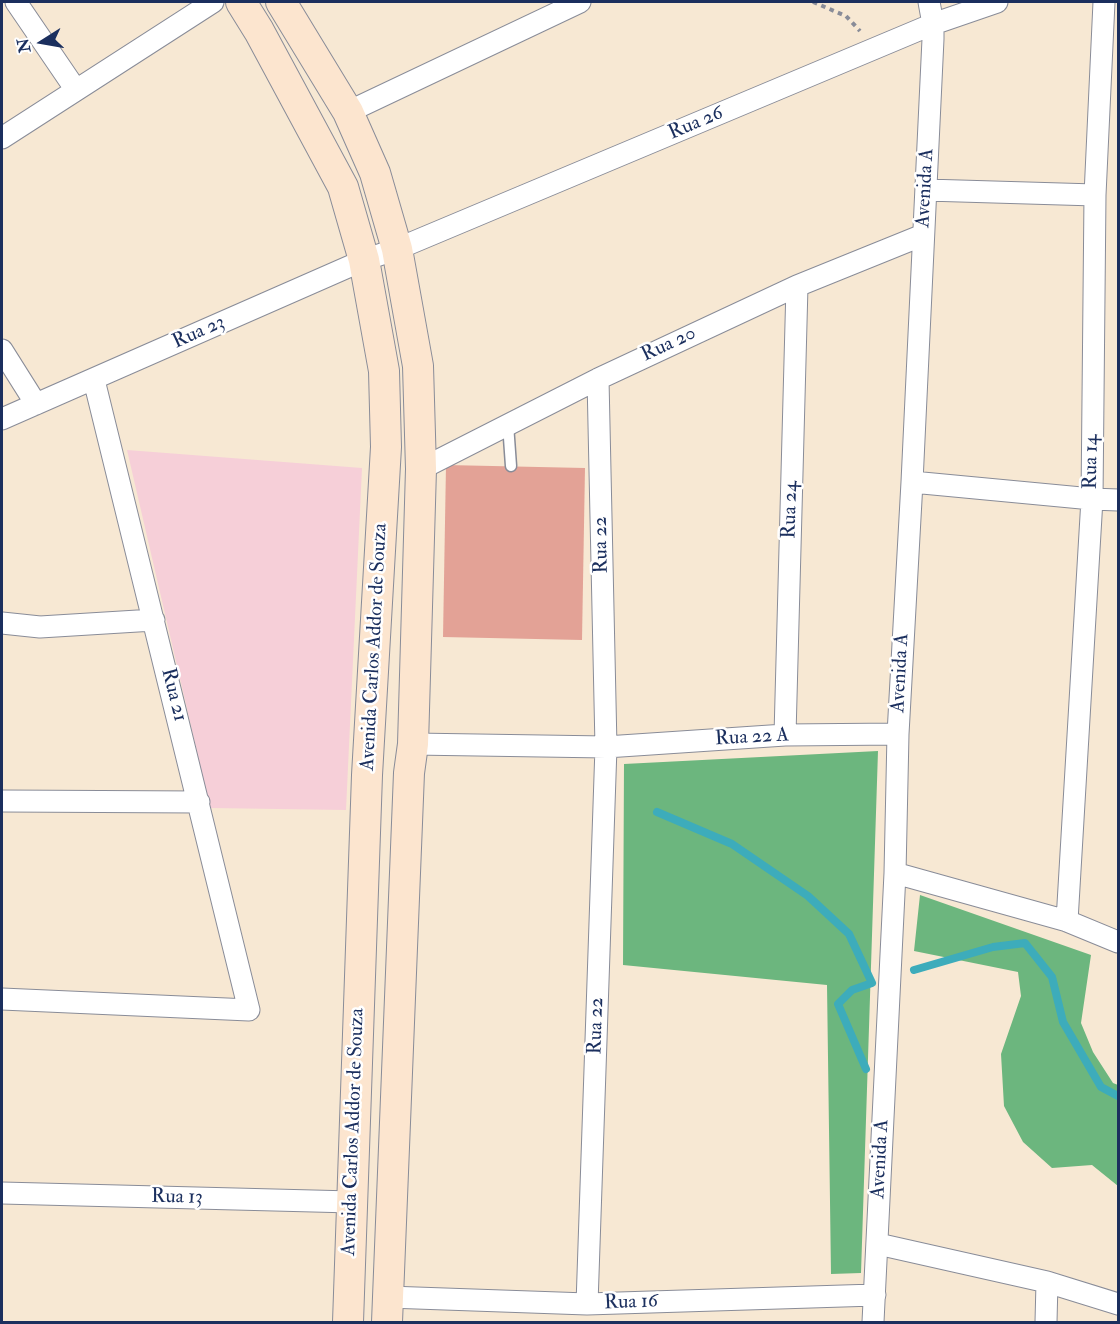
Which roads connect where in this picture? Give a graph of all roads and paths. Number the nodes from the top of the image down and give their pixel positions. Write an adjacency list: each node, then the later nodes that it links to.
1 (16, 2): 12 (street)
2 (213, 2): 12 (street)
3 (241, 2): 19 (street, Avenida Carlos Addor de Souza)
4 (580, 2): 13 (street)
5 (813, 2): 11 (path)
6 (929, 2): 10 (street, Avenida A)
7 (997, 2): 10 (street, Rua 26)
8 (1104, 2): 16 (street, Rua 14)
9 (290, 6): 13 (street, Avenida Carlos Addor de Souza)
10 (933, 24): 11 (street, Rua 26); 15 (street, Avenida A)
11 (877, 47): 18 (street, Rua 26)
12 (76, 90): 14 (street)
13 (348, 112): 18 (street, Avenida Carlos Addor de Souza)
14 (2, 138)
15 (926, 190): 16 (street); 17 (street, Avenida A)
16 (1095, 195): 30 (street, Rua 14)
17 (923, 235): 20 (street, Rua 20); 29 (street, Avenida A)
18 (397, 249): 19 (street, Rua 23); 28 (street, Avenida Carlos Addor de Souza)
19 (364, 260): 23 (street, Rua 23); 38 (street, Avenida Carlos Addor de Souza)
20 (797, 286): 22 (street, Rua 20); 35 (street, Rua 24)
21 (2, 350): 24 (street)
22 (598, 379): 26 (street, Rua 20); 36 (street, Rua 22)
23 (94, 380): 24 (street, Rua 23); 32 (street, Rua 21)
24 (36, 404): 25 (street, Rua 23)
25 (2, 419)
26 (508, 424): 27 (lane); 28 (street, Rua 20)
27 (511, 466)
28 (422, 469): 37 (street, Avenida Carlos Addor de Souza)
29 (912, 482): 30 (street); 34 (street, Avenida A)
30 (1092, 499): 31 (street); 42 (street, Rua 14)
31 (1119, 500)
32 (154, 620): 33 (street); 40 (street, Rua 21)
33 (2, 623)
34 (898, 734): 35 (street, Rua 22 A); 41 (street, Avenida A)
35 (785, 735): 36 (street, Rua 22 A)
36 (606, 747): 37 (street); 51 (street, Rua 22)
37 (411, 759): 38 (street); 52 (street, Avenida Carlos Addor de Souza)
38 (367, 775): 46 (street, Avenida Carlos Addor de Souza)
39 (2, 801): 40 (street)
40 (199, 802): 44 (street, Rua 21)
41 (894, 873): 42 (street); 47 (street, Avenida A)
42 (1067, 921): 43 (street)
43 (1119, 942)
44 (2, 999)
45 (2, 1194): 46 (street, Rua 13)
46 (352, 1202): 53 (street, Avenida Carlos Addor de Souza)
47 (878, 1244): 48 (street); 49 (street, Avenida A)
48 (1047, 1282): 50 (street); 55 (street)
49 (874, 1295): 51 (street, Rua 16); 54 (street, Avenida A)
50 (1119, 1304)
51 (587, 1305): 52 (street, Rua 16)
52 (388, 1310)
53 (348, 1323)
54 (873, 1323)
55 (1046, 1323)

